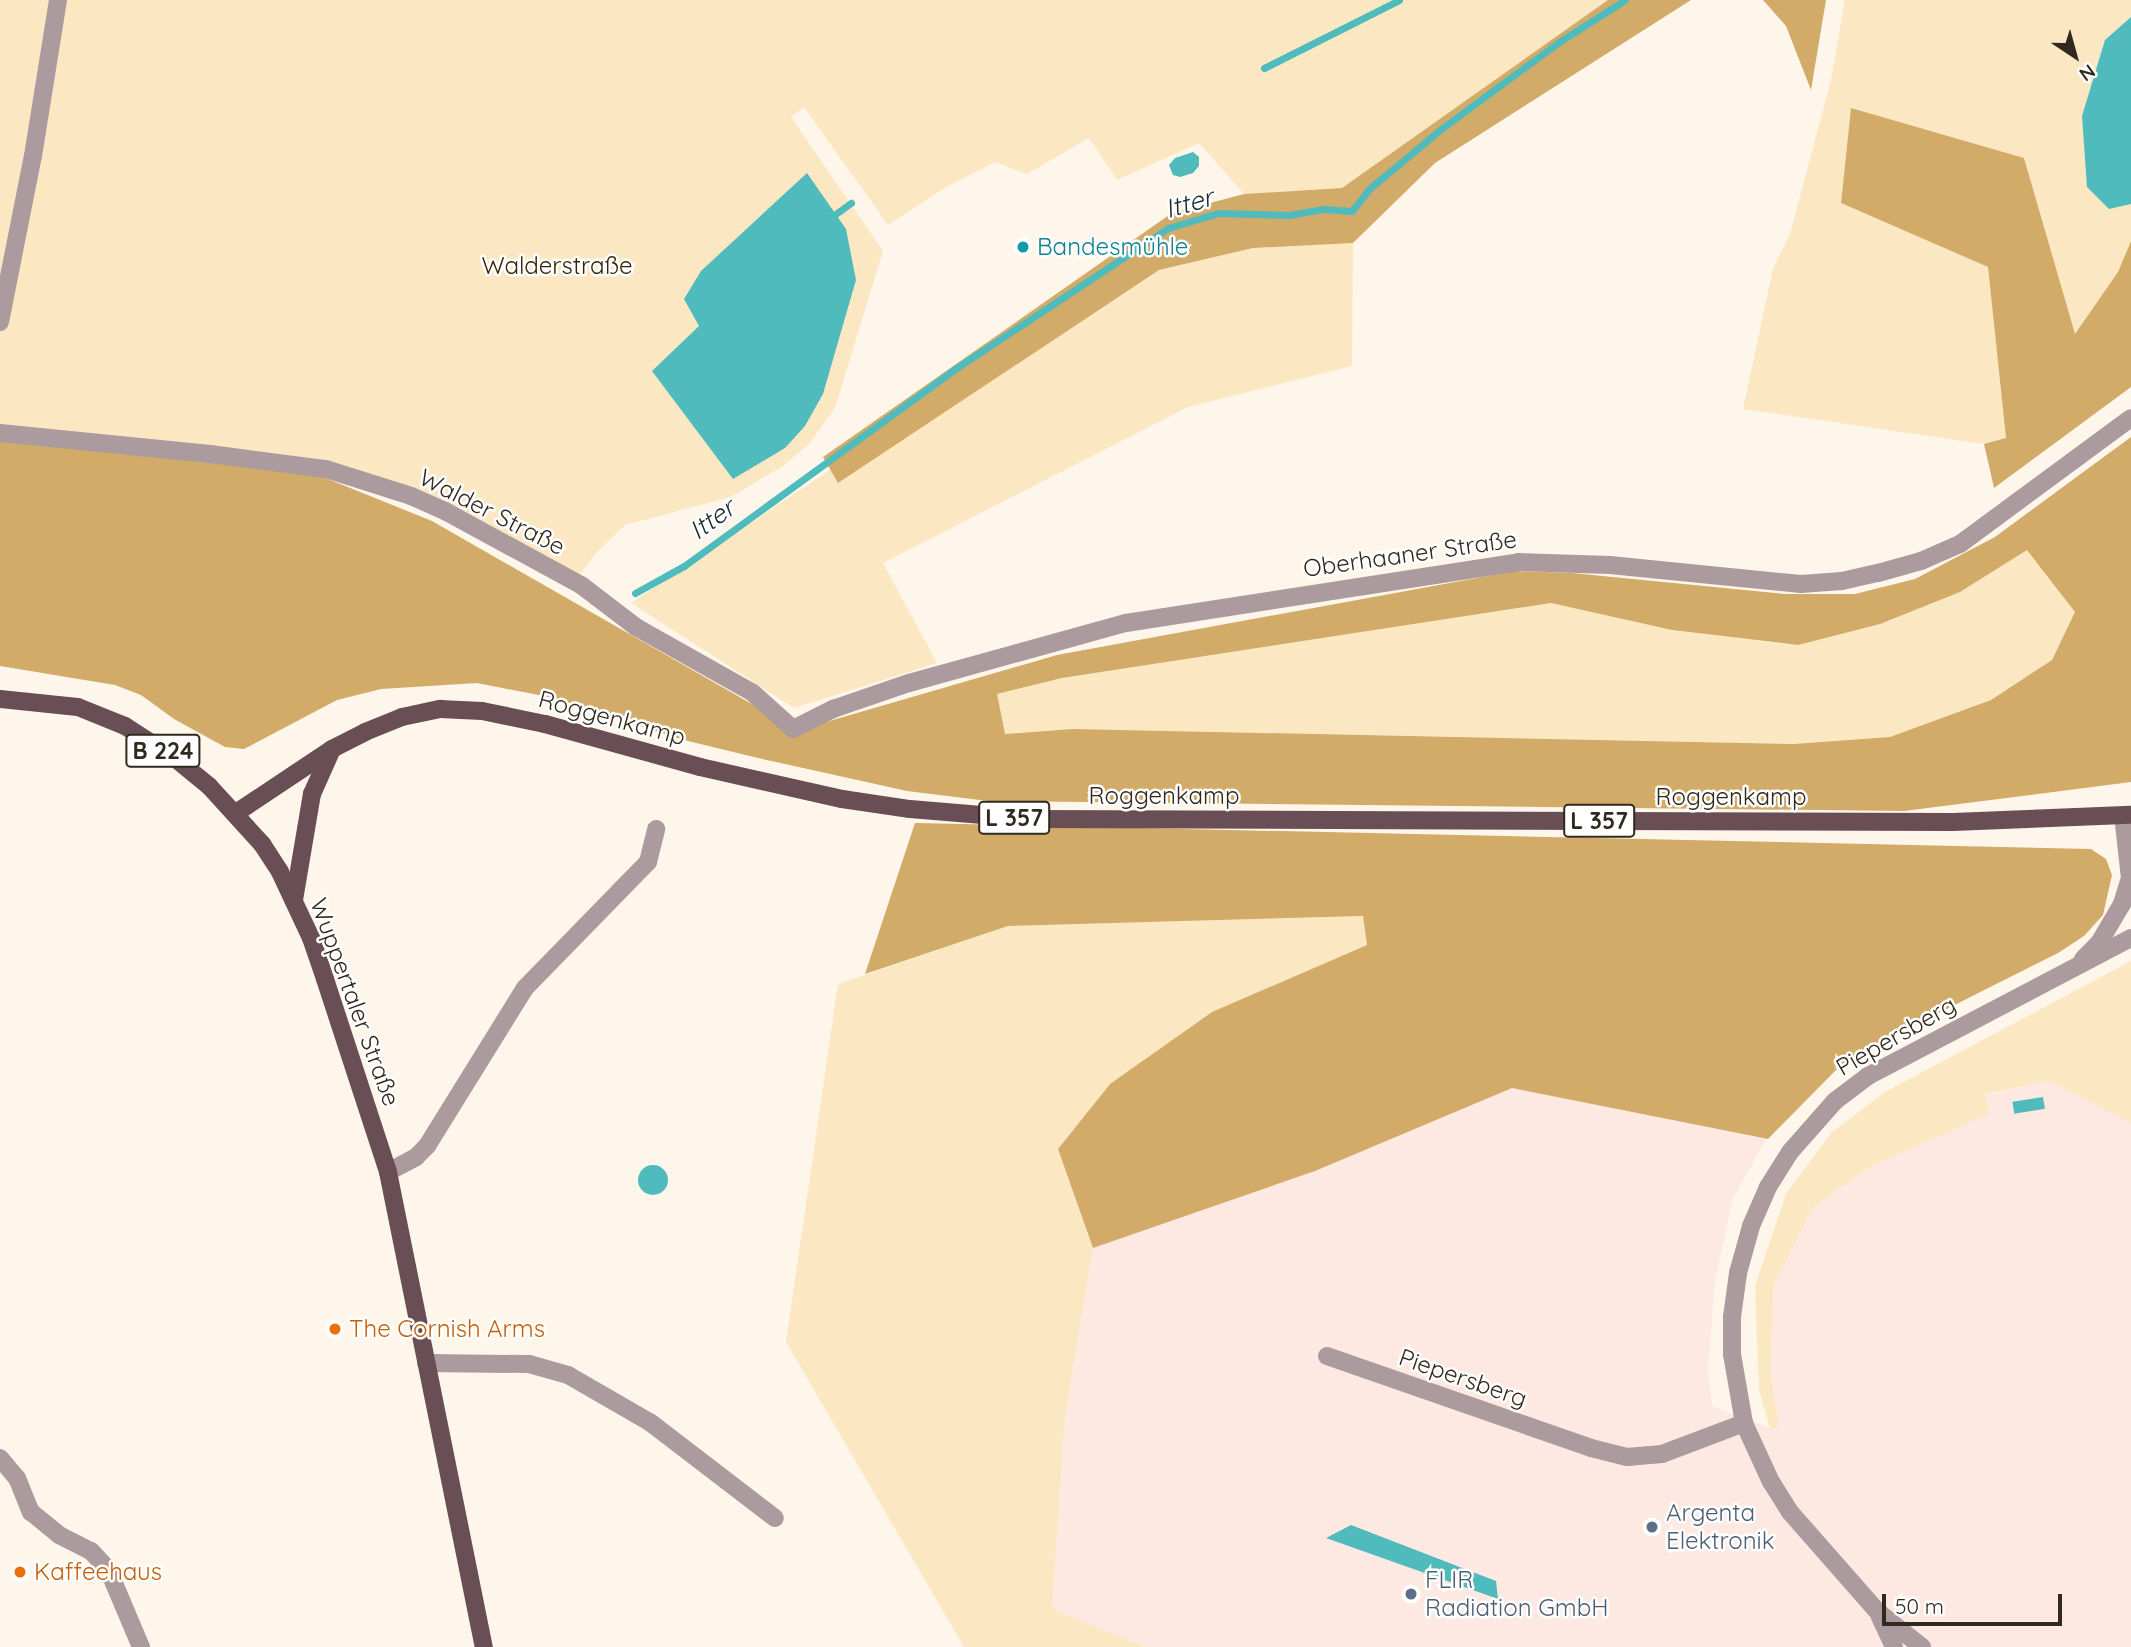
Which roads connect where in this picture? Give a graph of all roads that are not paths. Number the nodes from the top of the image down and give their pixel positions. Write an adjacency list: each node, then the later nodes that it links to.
1 (58, 0): 2 (street)
2 (0, 321)
3 (2131, 418): 6 (street, Oberhaaner Straße)
4 (0, 433): 6 (street, Walder Straße)
5 (0, 699): 8 (main road, Wuppertaler Straße / B 224)
6 (793, 729)
7 (332, 749): 8 (main road, Roggenkamp / L 357); 9 (main road, Roggenkamp / L 357); 11 (main road)
8 (236, 813): 11 (main road, Wuppertaler Straße / B 224)
9 (2127, 815): 13 (street, Piepersberg)
10 (656, 829): 14 (street)
11 (294, 900): 14 (main road, Wuppertaler Straße / B 224)
12 (2131, 938): 13 (street, Piepersberg)
13 (2072, 969): 17 (street, Piepersberg)
14 (388, 1172): 16 (main road, Wuppertaler Straße / B 224)
15 (1327, 1356): 17 (street, Piepersberg)
16 (426, 1363): 19 (street); 22 (main road, Wuppertaler Straße / B 224)
17 (1744, 1423): 20 (street, Piepersberg)
18 (0, 1458): 21 (street)
19 (775, 1518)
20 (1877, 1611): 23 (street, Piepersberg); 24 (street, Piepersberg)
21 (141, 1647)
22 (484, 1647)
23 (1894, 1647)
24 (1922, 1647)

